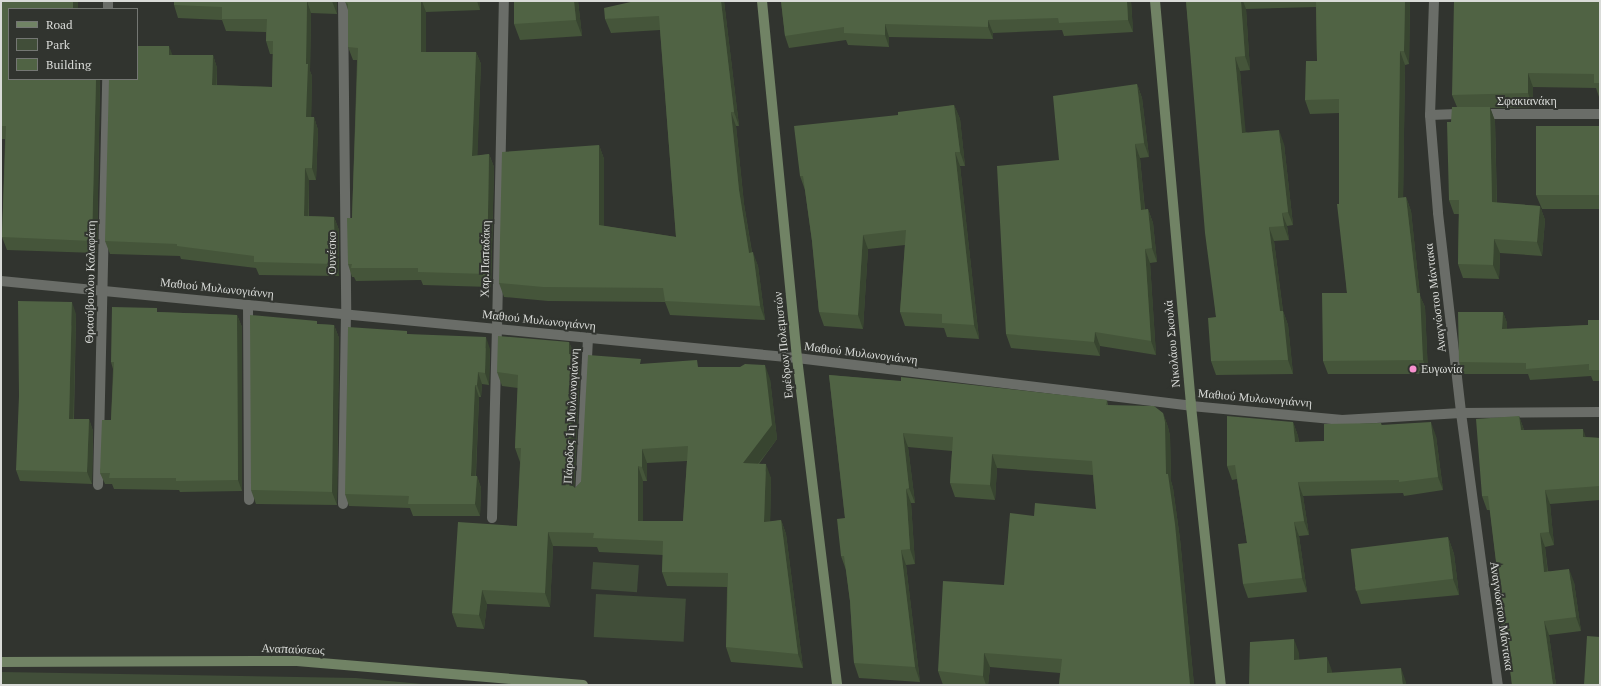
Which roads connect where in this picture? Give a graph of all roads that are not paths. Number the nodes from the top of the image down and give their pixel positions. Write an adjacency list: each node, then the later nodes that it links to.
1 (343, 1): 12 (street, Ουνέσκο)
2 (504, 1): 13 (street, Χαρ.Παπαδάκη)
3 (762, 1): 15 (street, Εφέδρων Πολεμιστών)
4 (1155, 1): 16 (street, Νικολάου Σκουλά)
5 (1434, 1): 8 (street, Αναγνώστου Μάντακα)
6 (107, 80): 10 (street, Θρασύβουλου Καλαφάτη)
7 (1600, 114): 8 (street, Σφακιανάκη)
8 (1430, 115): 18 (street, Αναγνώστου Μάντακα)
9 (1, 281): 10 (street, Μαθιού Μυλωνογιάννη)
10 (103, 289): 11 (street, Μαθιού Μυλωνογιάννη); 19 (street, Θρασύβουλου Καλαφάτη)
11 (248, 305): 12 (street, Μαθιού Μυλωνογιάννη); 21 (street)
12 (346, 313): 13 (street, Μαθιού Μυλωνογιάννη); 22 (street, Ουνέσκο)
13 (497, 329): 14 (street, Μαθιού Μυλωνογιάννη); 23 (street, Χαρ.Παπαδάκη)
14 (588, 338): 15 (street, Μαθιού Μυλωνογιάννη); 20 (street, Πάροδος 1η Μυλωνογιάννη)
15 (797, 358): 16 (street, Μαθιού Μυλωνογιάννη); 26 (street, Εφέδρων Πολεμιστών)
16 (1191, 406): 18 (street, Μαθιού Μυλωνογιάννη); 27 (street, Νικολάου Σκουλά)
17 (1600, 412): 18 (street, Μαθιού Μυλωνογιάννη)
18 (1461, 414): 28 (street, Αναγνώστου Μάντακα)
19 (98, 485)
20 (580, 496)
21 (249, 500)
22 (343, 504)
23 (492, 518)
24 (1, 662): 25 (street, Αναπαύσεως)
25 (583, 685)
26 (837, 685)
27 (1222, 685)
28 (1498, 685)

